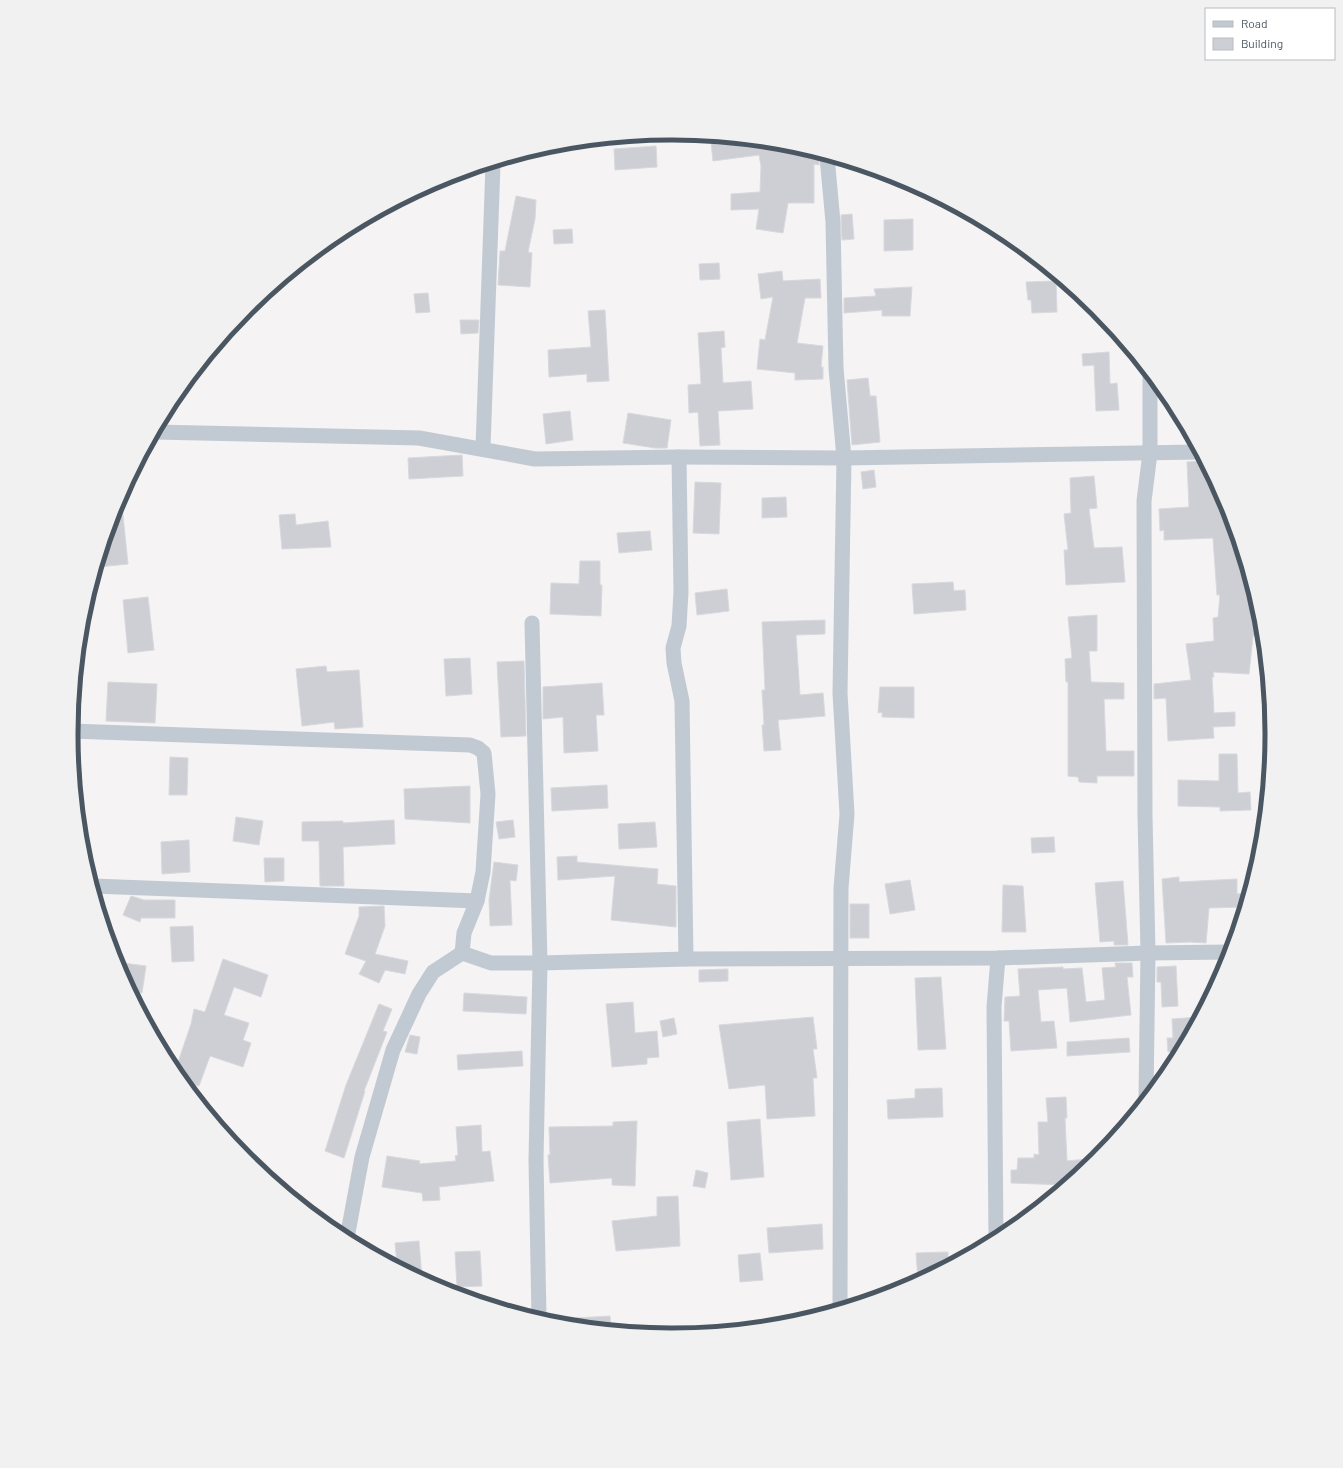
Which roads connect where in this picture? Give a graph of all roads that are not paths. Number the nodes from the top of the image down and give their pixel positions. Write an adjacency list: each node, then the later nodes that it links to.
1 (827, 162): 9 (street)
2 (493, 168): 5 (street)
3 (1150, 384): 7 (street)
4 (161, 432): 5 (street)
5 (483, 448): 8 (street)
6 (1193, 452): 7 (street)
7 (1150, 453): 9 (street); 14 (street)
8 (679, 456): 9 (street); 19 (street)
9 (844, 458): 17 (street)
10 (532, 623): 20 (street)
11 (78, 731): 13 (street)
12 (98, 886): 13 (street)
13 (477, 901): 16 (street)
14 (1148, 952): 15 (street); 18 (street); 21 (street)
15 (1224, 952)
16 (462, 954): 20 (street); 22 (street)
17 (842, 958): 18 (street); 19 (street); 24 (street)
18 (998, 958): 23 (street)
19 (686, 959): 20 (street)
20 (540, 963): 25 (street)
21 (1146, 1089)
22 (347, 1230)
23 (996, 1230)
24 (840, 1303)
25 (539, 1312)

